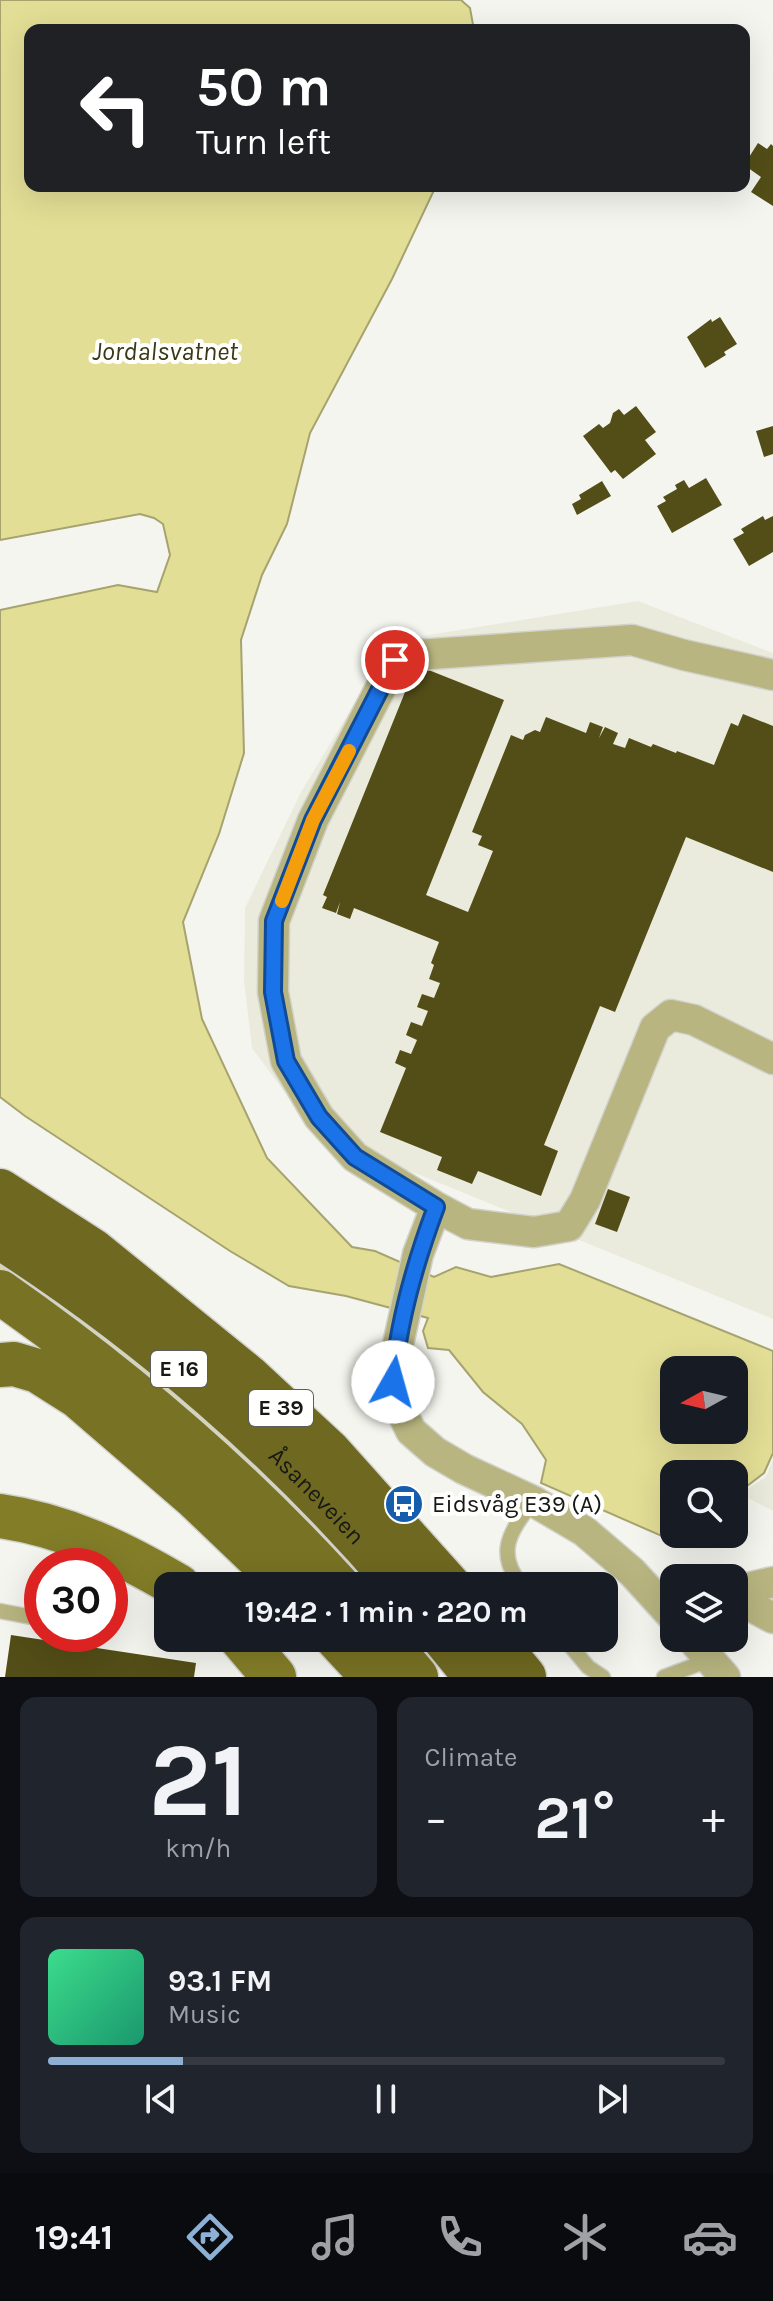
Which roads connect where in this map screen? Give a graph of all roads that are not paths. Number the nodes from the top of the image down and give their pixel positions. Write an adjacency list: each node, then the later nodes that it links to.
1 (773, 675): 4 (street)
2 (773, 1059): 4 (street)
3 (0, 1191): 14 (highway, E 39)
4 (436, 1207): 8 (street)
5 (0, 1237): 13 (highway, Åsaneveien / E 16)
6 (0, 1292): 12 (highway, Åsaneveien / E 16)
7 (0, 1365): 11 (highway)
8 (533, 1501): 15 (lane); 18 (street)
9 (0, 1516): 10 (main road)
10 (154, 1572)
11 (273, 1572)
12 (325, 1572)
13 (387, 1572)
14 (436, 1572)
15 (513, 1572)
16 (773, 1582): 17 (street)
17 (748, 1590)
18 (660, 1603)
19 (748, 1603): 22 (street)
20 (0, 1611): 21 (lane)
21 (24, 1616)
22 (773, 1618)
23 (253, 1652): 30 (main road)
24 (350, 1652): 31 (highway)
25 (395, 1652): 32 (highway)
26 (455, 1652): 33 (highway)
27 (503, 1652): 34 (highway)
28 (576, 1652): 35 (lane)
29 (708, 1658): 36 (lane)
30 (274, 1677)
31 (373, 1677)
32 (416, 1677)
33 (476, 1677)
34 (524, 1677)
35 (603, 1677)
36 (664, 1677)

